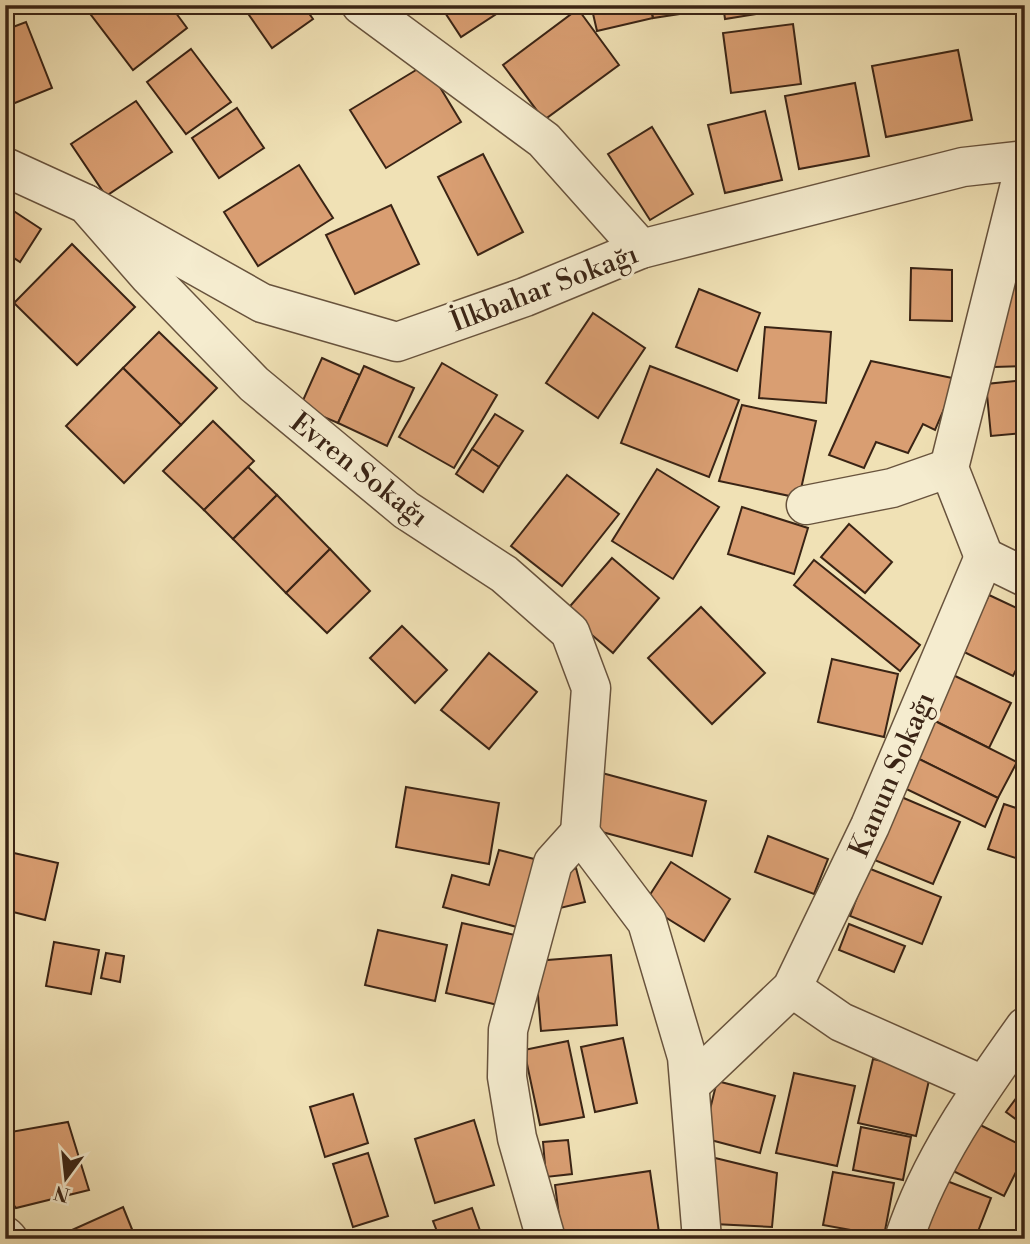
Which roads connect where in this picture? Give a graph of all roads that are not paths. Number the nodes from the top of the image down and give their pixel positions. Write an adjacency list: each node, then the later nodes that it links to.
1 (361, 5): 5 (street)
2 (1025, 162): 5 (street, İlkbahar Sokağı); 6 (street)
3 (5, 167): 4 (street, Evren Sokağı)
4 (86, 204): 5 (street, İlkbahar Sokağı); 10 (street, Evren Sokağı)
5 (641, 249)
6 (949, 468): 7 (street); 8 (street)
7 (806, 505)
8 (984, 556): 9 (street); 11 (street, Kanun Sokağı)
9 (1025, 577)
10 (580, 833): 13 (street); 15 (street)
11 (792, 988): 13 (street); 14 (street)
12 (1025, 1027): 14 (street)
13 (691, 1084): 16 (street)
14 (983, 1085): 17 (street)
15 (546, 1239)
16 (702, 1239)
17 (904, 1239)

